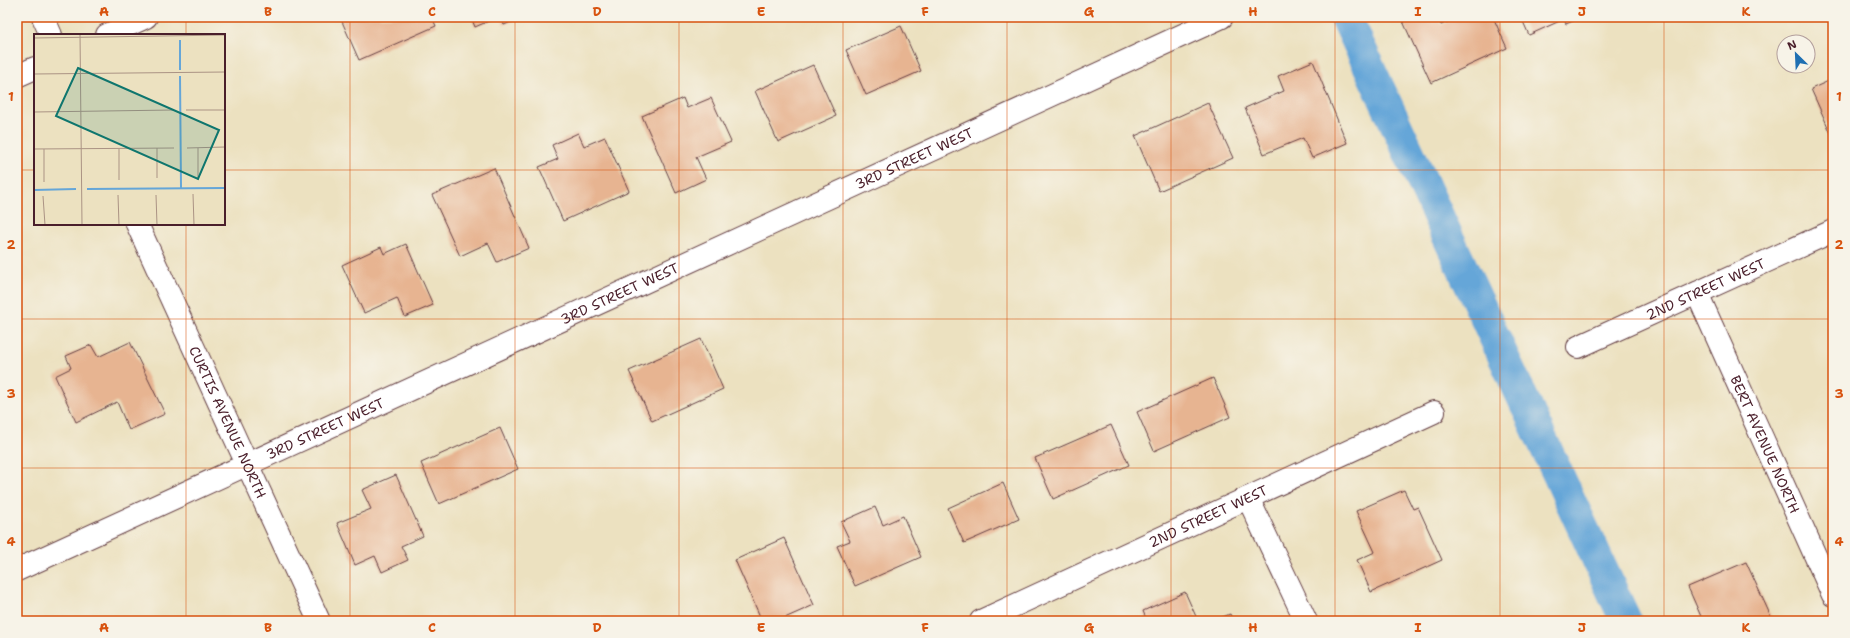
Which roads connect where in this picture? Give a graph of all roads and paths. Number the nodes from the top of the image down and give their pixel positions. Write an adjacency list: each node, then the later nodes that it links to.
1 (43, 17): 4 (street)
2 (146, 17): 5 (street)
3 (1222, 17): 13 (street, 3RD STREET WEST)
4 (51, 34)
5 (109, 34)
6 (34, 68): 7 (street)
7 (17, 76)
8 (137, 225): 13 (street, CURTIS AVENUE NORTH)
9 (1833, 231): 10 (street, 2ND STREET WEST)
10 (1697, 293): 11 (street, 2ND STREET WEST); 16 (street, BERT AVENUE NORTH)
11 (1578, 347)
12 (1434, 412): 14 (street, 2ND STREET WEST)
13 (246, 465): 15 (street, 3RD STREET WEST); 17 (street, CURTIS AVENUE NORTH)
14 (1248, 498): 18 (street, 2ND STREET WEST); 19 (street)
15 (17, 570)
16 (1833, 595)
17 (318, 621)
18 (981, 621)
19 (1306, 621)

